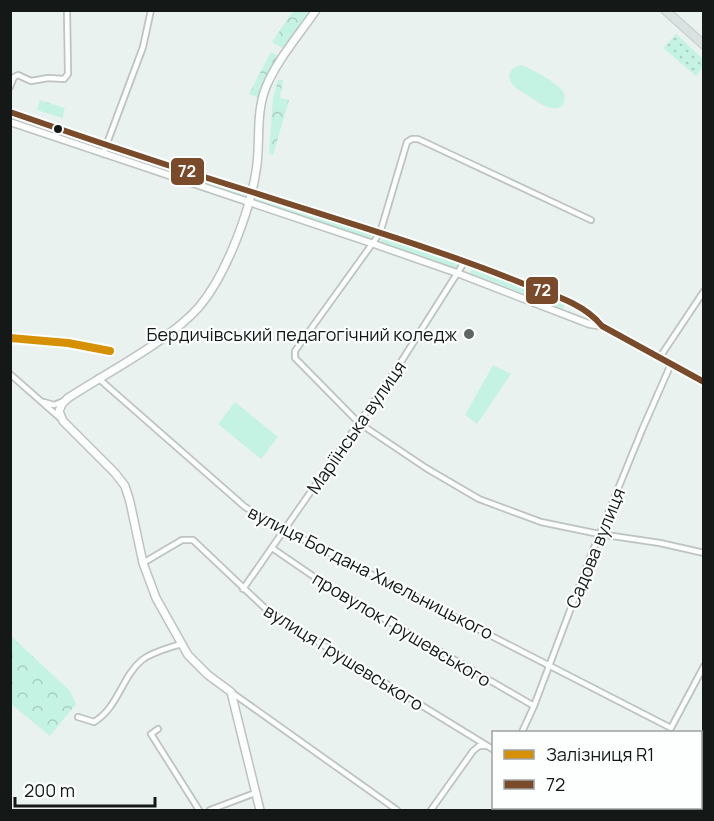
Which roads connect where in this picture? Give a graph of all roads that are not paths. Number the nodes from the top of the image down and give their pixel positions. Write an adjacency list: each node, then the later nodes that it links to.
1 (68, 10): 6 (street)
2 (151, 10): 9 (street)
3 (316, 10): 11 (main road)
4 (665, 10): 5 (main road)
5 (704, 45)
6 (10, 87)
7 (10, 112): 9 (street)
8 (10, 122): 10 (street)
9 (107, 145): 10 (street); 11 (street)
10 (103, 154): 12 (street)
11 (253, 193): 12 (main road); 14 (street)
12 (250, 203): 15 (street); 23 (main road)
13 (591, 220): 14 (street)
14 (380, 233): 15 (street); 16 (street)
15 (371, 243): 17 (street); 28 (street)
16 (465, 261): 17 (street, Маріїнська вулиця); 19 (street)
17 (457, 273): 19 (street); 28 (street, Маріїнська вулиця)
18 (704, 291): 20 (street)
19 (603, 326): 20 (street)
20 (660, 357): 21 (street)
21 (671, 364): 24 (street); 30 (street, Садова вулиця)
22 (10, 374): 26 (street)
23 (98, 378): 25 (main road); 29 (street, вулиця Богдана Хмельницького)
24 (704, 382)
25 (68, 398): 26 (street); 27 (main road)
26 (42, 401): 27 (street)
27 (63, 421): 33 (main road)
28 (359, 423): 29 (street, Маріїнська вулиця); 30 (street)
29 (285, 530): 31 (street, Маріїнська вулиця); 36 (street, вулиця Богдана Хмельницького)
30 (599, 534): 32 (street); 36 (street, Садова вулиця)
31 (272, 548): 34 (street, Маріїнська вулиця); 39 (street, провулок Грушевського)
32 (704, 553)
33 (143, 563): 34 (street, вулиця Грушевського); 35 (main road)
34 (243, 589): 43 (street, вулиця Грушевського)
35 (181, 644): 38 (main road); 40 (street)
36 (549, 665): 37 (street, вулиця Богдана Хмельницького); 39 (street, Садова вулиця)
37 (704, 666)
38 (231, 692): 45 (main road); 49 (street)
39 (534, 706): 42 (street, Садова вулиця)
40 (78, 717)
41 (158, 729): 46 (street)
42 (522, 731)
43 (485, 746): 44 (street, вулиця Грушевського); 50 (street)
44 (492, 749)
45 (255, 793): 47 (street); 48 (main road)
46 (199, 810)
47 (210, 810)
48 (260, 810)
49 (397, 810)
50 (431, 810)

